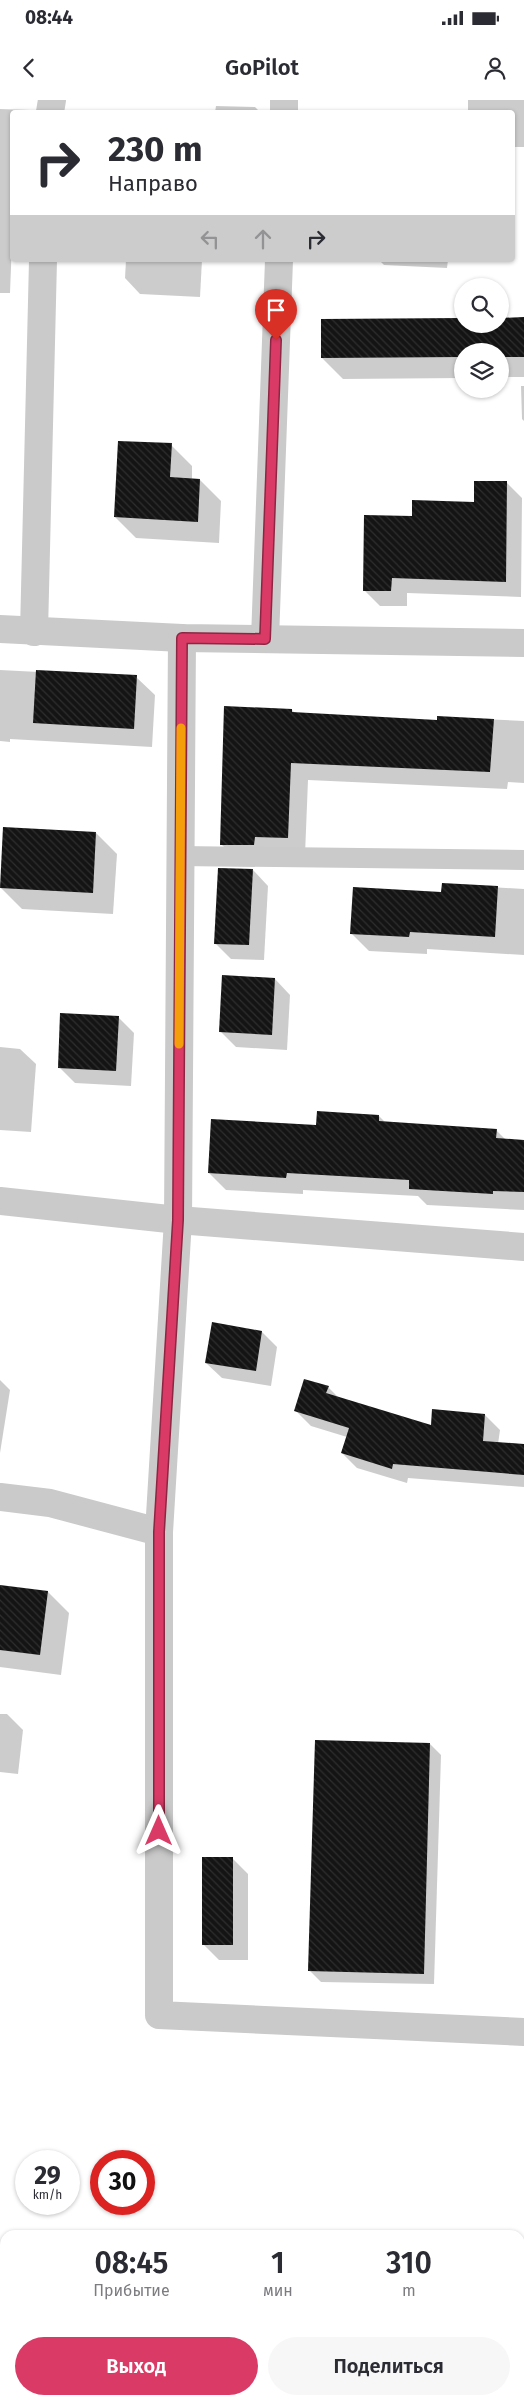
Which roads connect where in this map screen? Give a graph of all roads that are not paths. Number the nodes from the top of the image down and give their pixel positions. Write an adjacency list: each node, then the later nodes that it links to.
1 (43, 262): 4 (street)
2 (279, 262): 6 (street)
3 (0, 629): 4 (street)
4 (34, 632): 5 (street)
5 (182, 638): 6 (street); 8 (street)
6 (265, 639): 7 (street)
7 (524, 643)
8 (180, 856): 9 (lane); 11 (street)
9 (524, 860)
10 (0, 1201): 11 (street)
11 (178, 1220): 12 (street); 14 (street)
12 (524, 1247)
13 (0, 1497): 14 (street)
14 (159, 1532): 15 (street)
15 (524, 2032)

